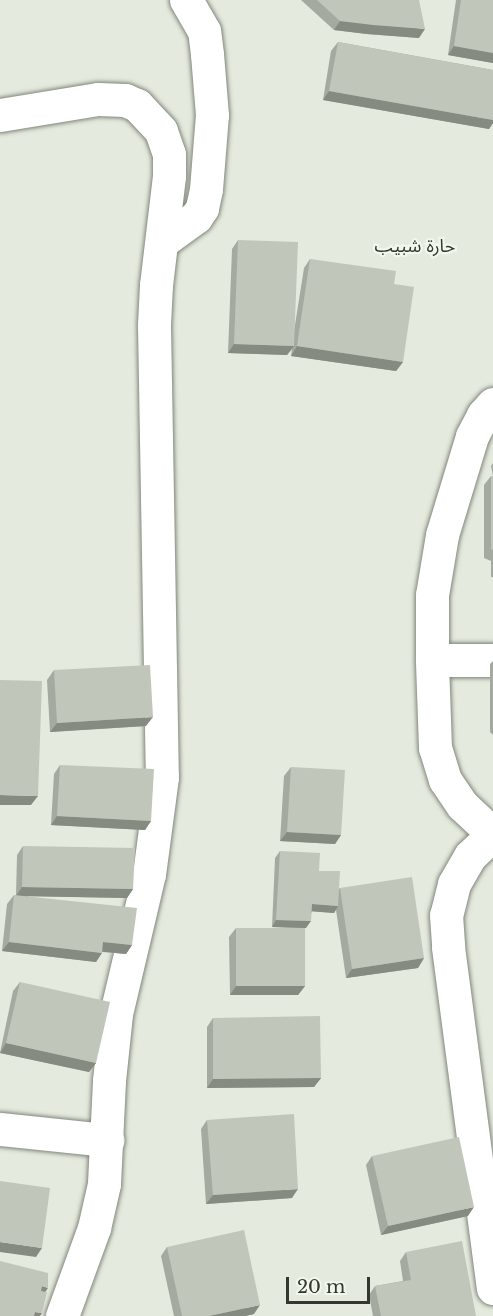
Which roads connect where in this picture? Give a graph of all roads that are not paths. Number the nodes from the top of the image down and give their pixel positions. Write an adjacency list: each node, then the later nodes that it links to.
1 (186, 0): 3 (street)
2 (0, 115): 3 (street)
3 (163, 241): 9 (street)
4 (490, 412): 5 (street)
5 (432, 660): 6 (street); 7 (street)
6 (493, 660)
7 (493, 834): 10 (street)
8 (0, 1129): 9 (street)
9 (107, 1140): 12 (street)
10 (489, 1234): 11 (street)
11 (493, 1288)
12 (62, 1316)

